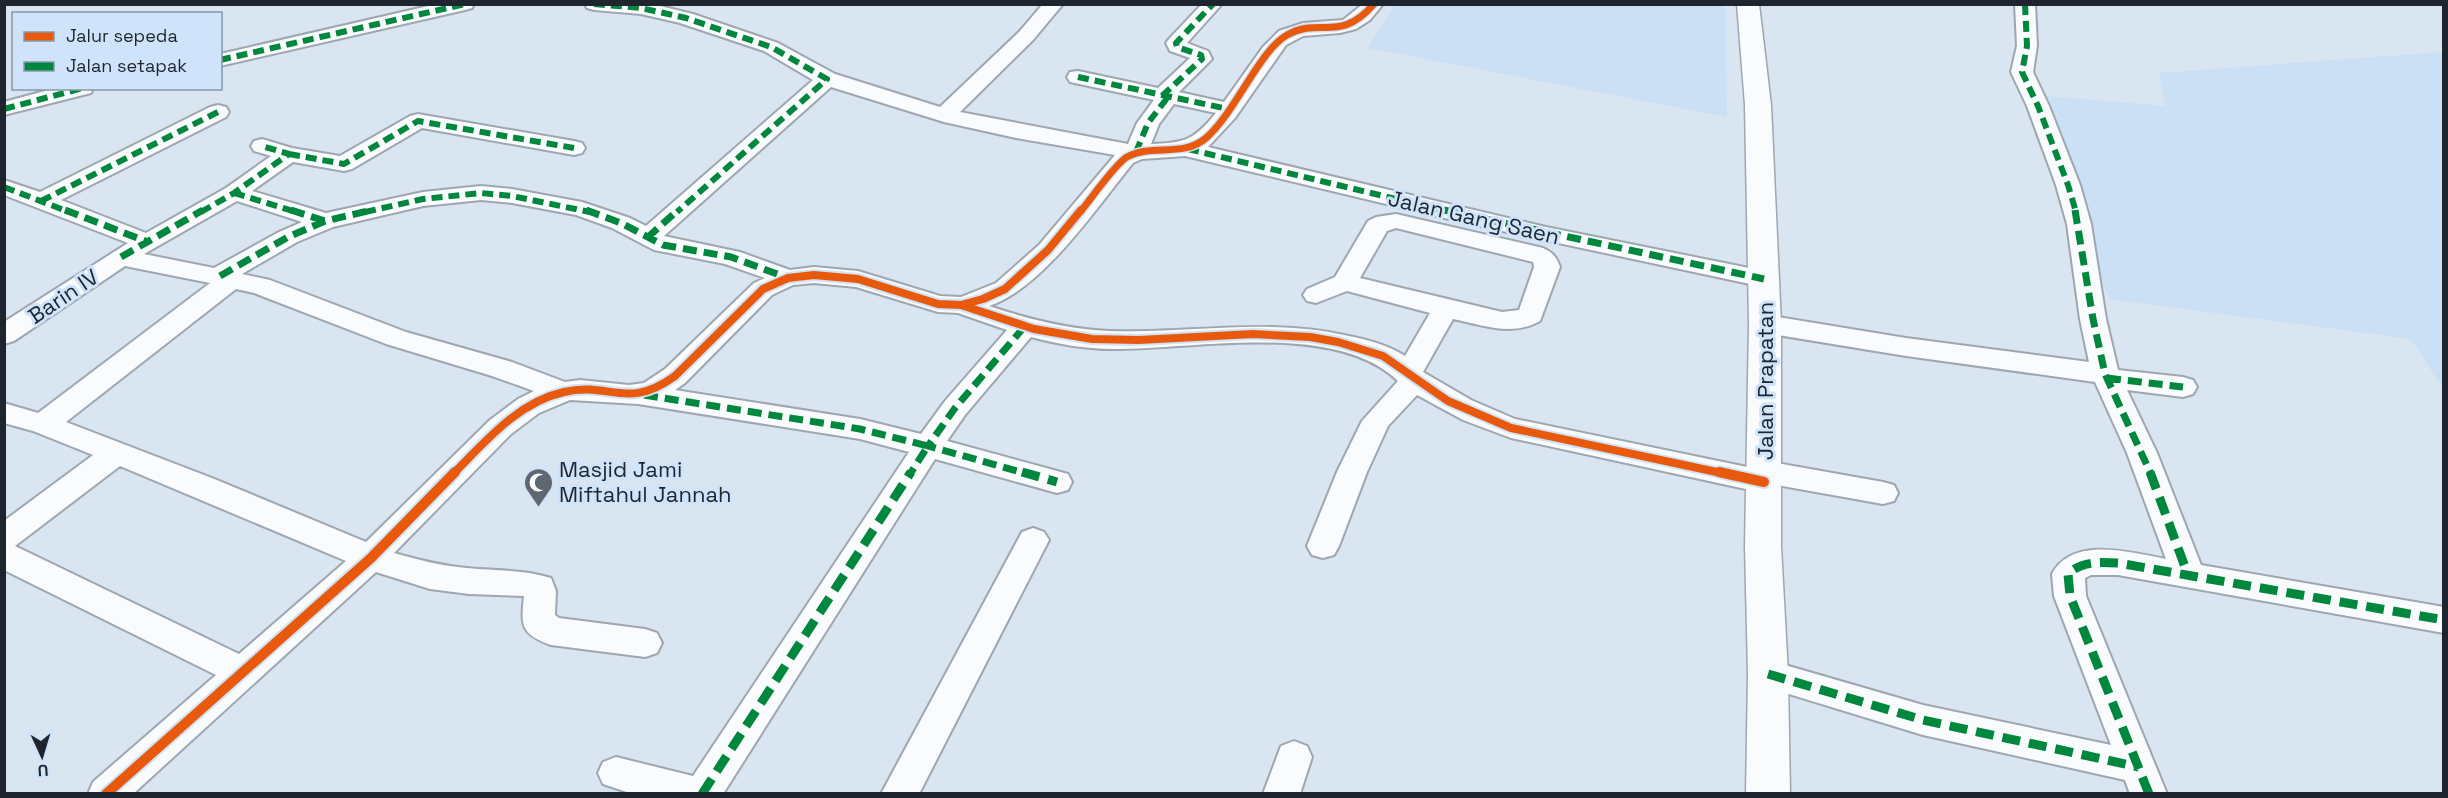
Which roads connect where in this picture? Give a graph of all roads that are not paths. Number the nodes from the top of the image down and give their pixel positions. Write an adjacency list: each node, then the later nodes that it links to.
1 (465, 4): 8 (street)
2 (594, 4): 10 (street)
3 (1054, 4): 16 (street)
4 (1213, 4): 12 (street)
5 (1374, 4): 14 (street)
6 (1748, 4): 31 (main road, Jalan Prapatan)
7 (2025, 4): 39 (street)
8 (222, 60)
9 (1078, 78): 12 (street)
10 (828, 79): 16 (street); 26 (street)
11 (76, 90): 13 (street)
12 (1165, 96): 14 (street); 20 (street)
13 (4, 110)
14 (1228, 110): 19 (street)
15 (218, 112): 24 (street)
16 (944, 115): 20 (street)
17 (262, 146): 21 (street)
18 (574, 148): 21 (street)
19 (1186, 148): 20 (street); 31 (street, Jalan Gang Saen)
20 (1136, 152): 34 (street)
21 (289, 154): 23 (street, Barin IV)
22 (4, 187): 24 (street)
23 (234, 193): 25 (street); 27 (street, Barin IV)
24 (41, 201): 27 (street)
25 (325, 221): 26 (street); 29 (street)
26 (647, 238): 30 (street)
27 (147, 242): 28 (street, Barin IV)
28 (121, 257): 29 (street); 38 (street, Barin IV)
29 (226, 278): 42 (street); 45 (street)
30 (788, 278): 34 (street); 43 (street)
31 (1764, 279): 36 (main road, Jalan Prapatan)
32 (1344, 282): 33 (street); 35 (street); 35 (street)
33 (1316, 295)
34 (961, 305): 37 (street)
35 (1446, 309): 40 (street)
36 (1765, 324): 39 (street); 48 (main road, Jalan Prapatan)
37 (1024, 327): 40 (street); 46 (street)
38 (4, 335)
39 (2106, 376): 41 (street); 56 (street)
40 (1412, 377): 48 (street); 53 (street)
41 (2183, 387)
42 (564, 392): 43 (street); 55 (street)
43 (638, 394): 46 (street)
44 (4, 413): 45 (street)
45 (43, 424): 47 (street)
46 (928, 446): 49 (street); 65 (street)
47 (117, 453): 51 (street); 55 (street)
48 (1765, 477): 50 (street); 60 (main road, Jalan Prapatan)
49 (1057, 482)
50 (1883, 493)
51 (4, 538)
52 (1034, 540): 66 (street)
53 (1323, 546)
54 (4, 555): 59 (street)
55 (370, 558): 58 (street); 59 (street)
56 (2188, 575): 57 (street); 63 (street)
57 (2444, 620)
58 (645, 644)
59 (243, 672): 64 (street)
60 (1768, 674): 63 (street); 68 (main road, Jalan Prapatan)
61 (1293, 757): 67 (street)
62 (616, 773): 65 (street)
63 (2144, 780)
64 (106, 794)
65 (700, 794)
66 (899, 794)
67 (1281, 794)
68 (1768, 794)

